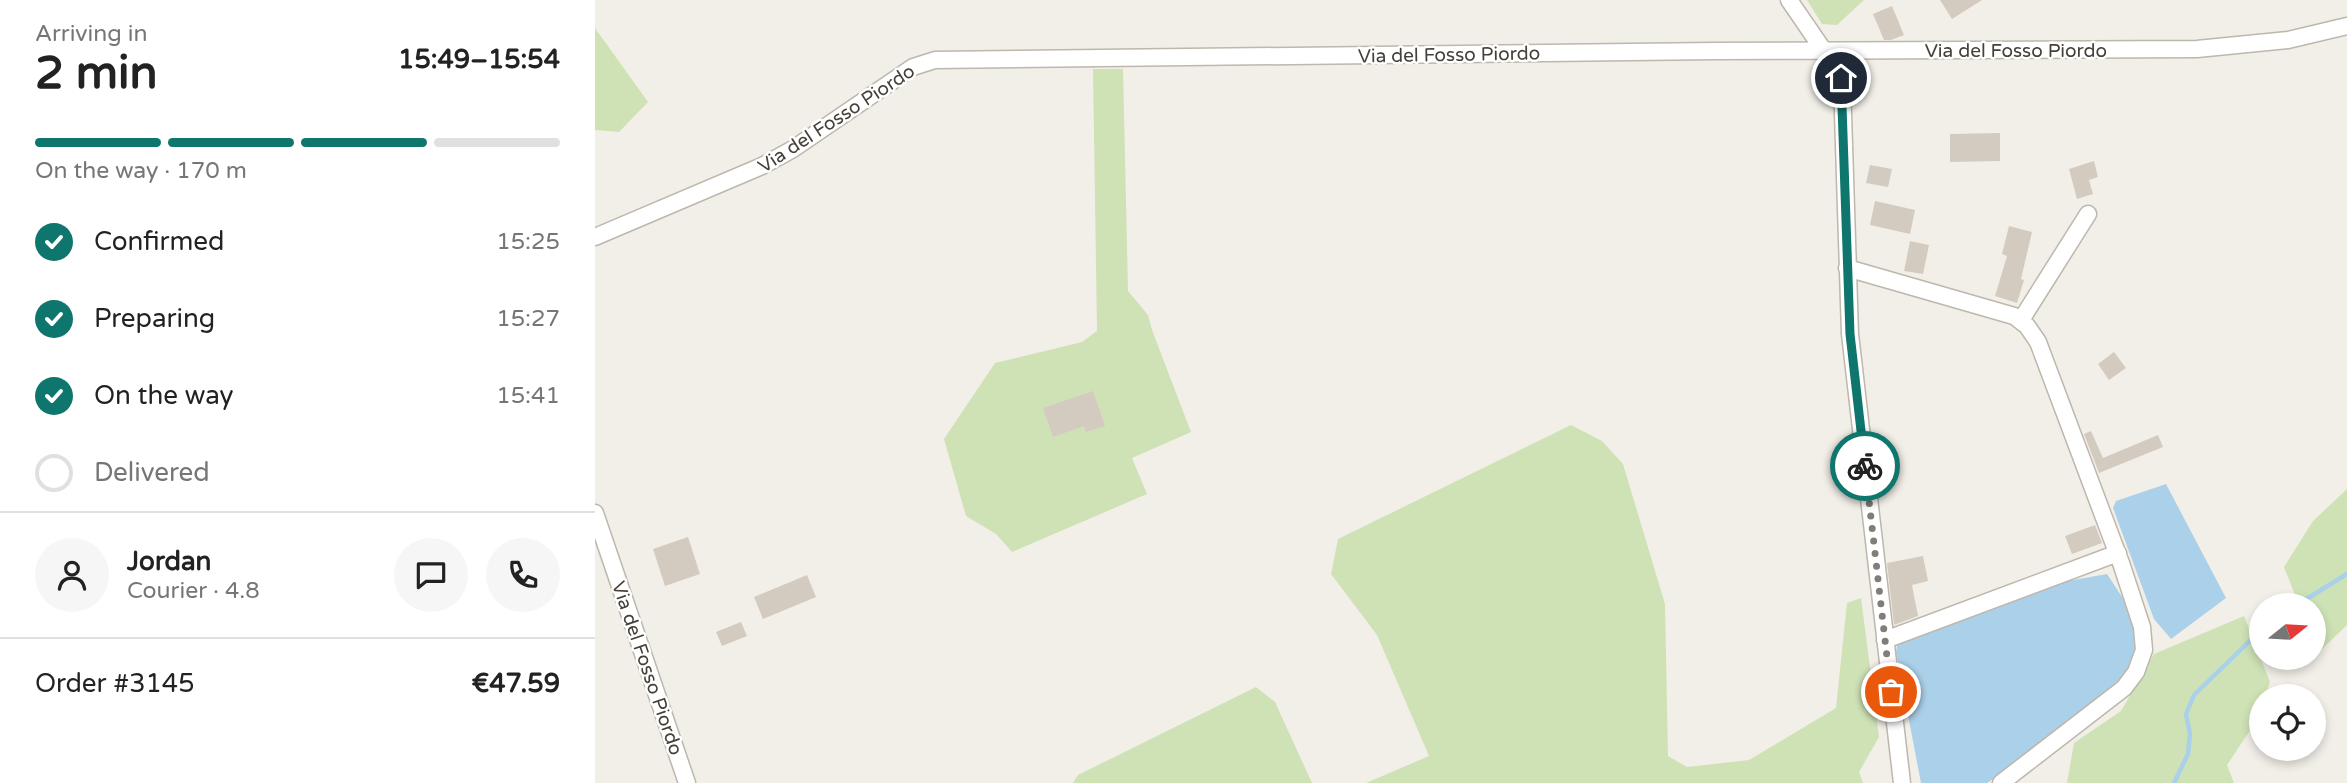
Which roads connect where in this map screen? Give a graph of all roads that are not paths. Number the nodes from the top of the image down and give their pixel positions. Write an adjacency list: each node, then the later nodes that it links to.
1 (1789, 0): 3 (street)
2 (2347, 26): 3 (street, Via del Fosso Piordo)
3 (1832, 51): 5 (street, Via del Fosso Piordo); 6 (street)
4 (2088, 214): 7 (street)
5 (595, 237)
6 (1847, 268): 7 (street); 10 (street)
7 (2021, 320): 9 (street)
8 (595, 513): 11 (street, Via del Fosso Piordo)
9 (2118, 553): 10 (street); 13 (street)
10 (1885, 640): 12 (street)
11 (687, 783)
12 (1902, 783)
13 (2001, 783)

